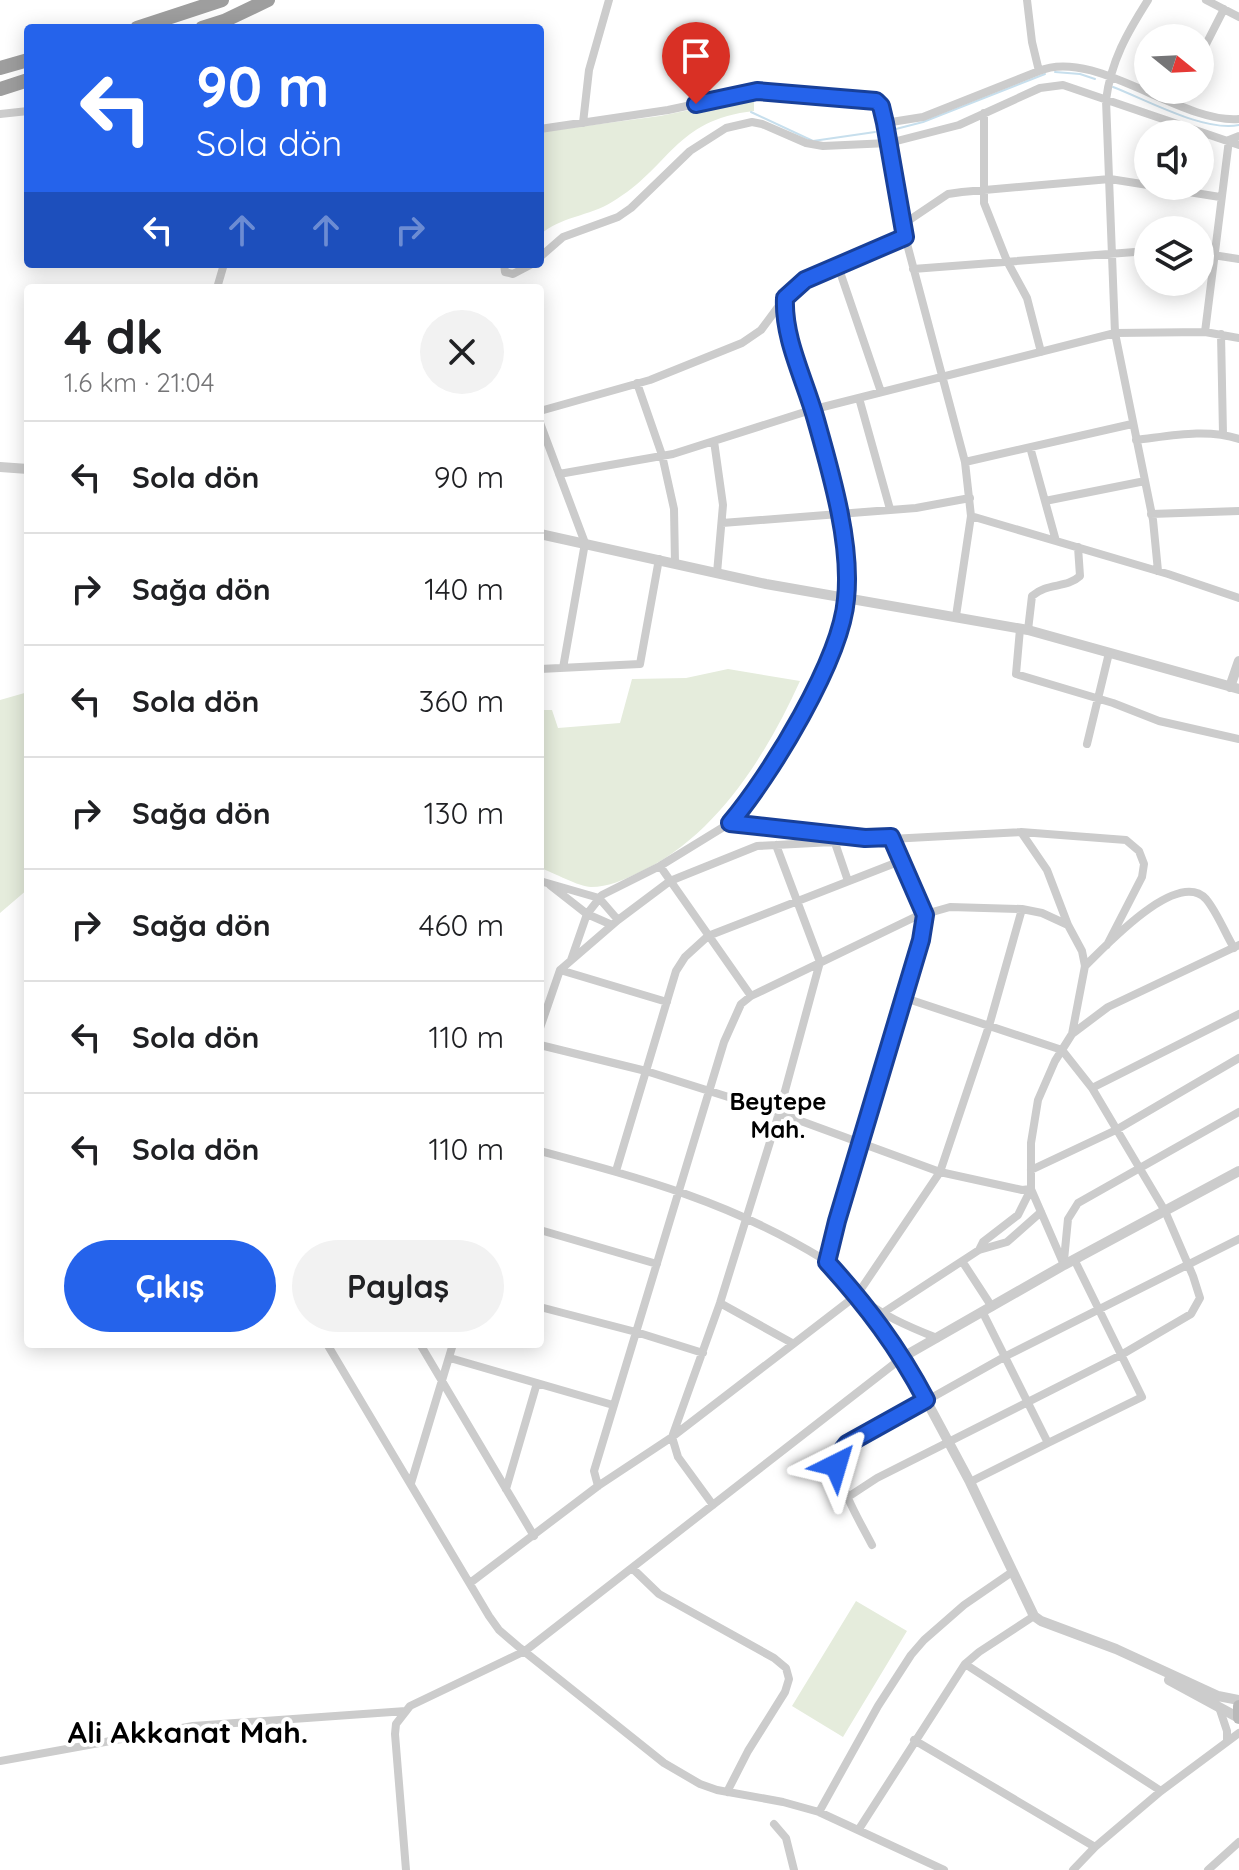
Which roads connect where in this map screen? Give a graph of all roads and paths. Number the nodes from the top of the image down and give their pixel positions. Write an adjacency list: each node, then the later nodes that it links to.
1 (222, 0): 10 (highway)
2 (268, 0): 11 (highway)
3 (609, 0): 26 (street)
4 (1040, 0): 7 (street)
5 (1148, 0): 16 (street)
6 (1206, 0): 8 (street)
7 (1028, 4): 15 (street)
8 (1224, 9): 9 (street); 12 (street)
9 (1239, 17)
10 (149, 24)
11 (215, 24)
12 (1214, 29)
13 (24, 61): 14 (highway)
14 (0, 68)
15 (1039, 71): 16 (street); 27 (street)
16 (1109, 78): 18 (street); 20 (street)
17 (24, 81): 19 (highway)
18 (1134, 87)
19 (0, 89)
20 (1106, 100): 23 (street); 30 (street); 33 (street)
21 (1180, 104): 25 (street)
22 (24, 111): 24 (street)
23 (984, 113): 31 (street); 35 (street)
24 (0, 114)
25 (1239, 119)
26 (583, 123): 27 (street); 28 (street)
27 (885, 123): 31 (street)
28 (544, 128)
29 (1239, 136): 30 (street)
30 (1229, 140): 32 (street); 37 (street)
31 (889, 143): 38 (street); 41 (street)
32 (1239, 145)
33 (1110, 179): 34 (street); 35 (street); 42 (street)
34 (1134, 183)
35 (986, 191): 38 (street); 45 (street)
36 (1214, 196): 37 (street)
37 (1220, 197): 43 (street)
38 (902, 225): 39 (street)
39 (905, 237): 46 (street); 49 (street)
40 (1134, 252): 42 (street)
41 (544, 254)
42 (1112, 254): 45 (street); 53 (street)
43 (1214, 255): 44 (street)
44 (1239, 259)
45 (1007, 261): 49 (street); 56 (street)
46 (838, 266): 51 (street); 59 (street)
47 (504, 268): 48 (street)
48 (524, 268)
49 (913, 269): 57 (street)
50 (1209, 296): 52 (street)
51 (785, 298): 58 (street); 62 (street)
52 (1205, 332): 53 (street); 54 (street)
53 (1115, 333): 56 (street); 63 (street)
54 (1221, 334): 55 (street); 65 (street)
55 (1239, 338)
56 (1041, 352): 57 (street)
57 (940, 377): 59 (street); 71 (street)
58 (637, 383): 61 (street); 70 (street)
59 (881, 392): 60 (street)
60 (859, 398): 62 (street); 78 (street)
61 (544, 410)
62 (811, 410): 68 (street); 80 (street)
63 (1132, 424): 67 (street); 69 (street)
64 (544, 434): 74 (street)
65 (1223, 434): 66 (street); 67 (street)
66 (1239, 439)
67 (1136, 440): 75 (street)
68 (714, 441): 70 (street); 83 (street)
69 (1030, 447): 71 (street); 77 (street)
70 (662, 455): 74 (street); 89 (street)
71 (965, 462): 76 (street)
72 (0, 467): 73 (street)
73 (24, 469)
74 (559, 474): 86 (street)
75 (1145, 481): 77 (street); 81 (street)
76 (970, 498): 78 (street); 82 (street)
77 (1045, 501): 85 (street)
78 (890, 509): 80 (street)
79 (1239, 511): 81 (street)
80 (838, 512): 83 (street); 92 (street)
81 (1151, 514): 90 (street)
82 (971, 516): 85 (street); 94 (street)
83 (722, 523): 91 (street)
84 (544, 535): 86 (street)
85 (1056, 541): 87 (street)
86 (585, 543): 88 (street); 98 (street)
87 (1078, 547): 90 (street); 95 (street)
88 (659, 559): 89 (street); 98 (street)
89 (675, 563): 91 (street)
90 (1158, 571): 93 (street)
91 (717, 573): 92 (street)
92 (847, 598): 94 (street); 104 (street)
93 (1239, 598)
94 (956, 616): 95 (street)
95 (1024, 629): 96 (street); 101 (street)
96 (1109, 653): 100 (street); 101 (street)
97 (1239, 661): 100 (street)
98 (563, 668): 99 (street)
99 (544, 669)
100 (1235, 688)
101 (1098, 699): 102 (street); 103 (street)
102 (1239, 739)
103 (1087, 744)
104 (730, 823): 107 (street); 111 (street)
105 (1021, 832): 106 (street); 121 (street); 123 (street)
106 (891, 837): 107 (street); 110 (street)
107 (865, 838): 108 (street)
108 (834, 840): 109 (street); 114 (street)
109 (776, 845): 113 (street); 116 (street)
110 (903, 860): 114 (street); 119 (street)
111 (660, 866): 113 (street); 115 (street)
112 (544, 881): 115 (street); 118 (street)
113 (670, 881): 120 (street); 122 (street)
114 (848, 881): 116 (street)
115 (599, 898): 118 (street); 120 (street)
116 (797, 900): 122 (street); 126 (street)
117 (1022, 909): 119 (street); 121 (street); 134 (street)
118 (587, 914): 120 (street); 125 (street)
119 (925, 915): 126 (street); 130 (street)
120 (615, 922): 125 (street)
121 (1068, 925): 127 (street)
122 (708, 936): 129 (street); 131 (street)
123 (1107, 945): 124 (street); 127 (street)
124 (1236, 947): 135 (street)
125 (571, 960): 128 (street)
126 (820, 962): 129 (street); 143 (street)
127 (1085, 966): 135 (street)
128 (560, 970): 131 (street); 133 (street)
129 (751, 996): 141 (street)
130 (905, 998): 134 (street); 145 (street)
131 (667, 1002): 139 (street)
132 (1239, 1014): 140 (street)
133 (544, 1016)
134 (989, 1026): 137 (street); 151 (street)
135 (1072, 1034): 137 (street)
136 (544, 1046): 139 (street)
137 (1062, 1050): 140 (street); 148 (street)
138 (1239, 1058): 144 (street)
139 (646, 1071): 141 (street); 149 (street)
140 (1092, 1088): 144 (street)
141 (709, 1091): 143 (street); 153 (street)
142 (1239, 1112): 147 (street)
143 (779, 1113): 145 (street); 156 (street)
144 (1116, 1130): 147 (street); 148 (street)
145 (860, 1142): 151 (street); 161 (street)
146 (544, 1152): 149 (street)
147 (1139, 1169): 154 (street); 162 (street)
148 (1031, 1170): 152 (street)
149 (616, 1171): 153 (street)
150 (1239, 1171): 154 (street)
151 (940, 1172): 152 (street); 165 (street)
152 (1031, 1189): 155 (street); 159 (street)
153 (679, 1191): 156 (street); 163 (street)
154 (1165, 1211): 162 (street); 164 (street)
155 (1041, 1212): 159 (street); 162 (street)
156 (747, 1217): 161 (street); 166 (street)
157 (544, 1231): 163 (street)
158 (1239, 1239): 164 (street)
159 (979, 1250): 160 (street)
160 (962, 1261): 168 (street); 170 (street)
161 (827, 1262): 165 (street)
162 (1069, 1262): 168 (street); 169 (street)
163 (657, 1264): 171 (street)
164 (1188, 1265): 169 (street); 178 (street)
165 (857, 1295): 170 (street); 173 (street); 180 (street)
166 (720, 1303): 173 (street); 177 (street)
167 (544, 1308): 171 (street)
168 (987, 1310): 172 (street); 179 (street)
169 (1099, 1310): 178 (street); 179 (street)
170 (884, 1312): 172 (street)
171 (636, 1332): 177 (street); 186 (street)
172 (937, 1338): 180 (street)
173 (792, 1343): 187 (street)
174 (329, 1348): 191 (street)
175 (423, 1348): 182 (street)
176 (452, 1348): 181 (street)
177 (703, 1353): 187 (street)
178 (1121, 1355): 185 (street); 189 (street)
179 (1006, 1356): 184 (street); 185 (street)
180 (903, 1357): 184 (street); 195 (street)
181 (450, 1358): 182 (street); 183 (street)
182 (443, 1380): 191 (street); 193 (street)
183 (537, 1383): 186 (street); 193 (street)
184 (926, 1400): 188 (street); 194 (street)
185 (1029, 1400): 188 (street); 189 (street)
186 (613, 1405): 192 (street)
187 (672, 1437): 192 (street); 195 (street)
188 (948, 1442): 190 (street); 194 (street)
189 (1048, 1443): 190 (street)
190 (970, 1482): 199 (street)
191 (411, 1483): 200 (street)
192 (598, 1486): 196 (street)
193 (506, 1489): 196 (street)
194 (848, 1497): 197 (street)
195 (713, 1505): 198 (street)
196 (534, 1536): 200 (street)
197 (872, 1545)
198 (632, 1568): 203 (street); 214 (street)
199 (1012, 1572): 201 (street); 215 (street)
200 (470, 1583): 203 (street)
201 (1034, 1616): 202 (street); 204 (street)
202 (1116, 1649): 205 (street); 206 (street)
203 (525, 1651): 207 (street); 214 (street)
204 (965, 1664): 210 (street); 213 (street)
205 (1239, 1703): 208 (main road)
206 (1220, 1710): 208 (street); 211 (street)
207 (406, 1711): 212 (street); 220 (street)
208 (1239, 1718)
209 (1239, 1733): 211 (street)
210 (914, 1740): 217 (street); 219 (street)
211 (1227, 1740): 213 (street)
212 (0, 1761)
213 (1161, 1791): 219 (street)
214 (727, 1792): 215 (street)
215 (819, 1812): 217 (street)
216 (774, 1824): 221 (street)
217 (859, 1829): 222 (street)
218 (1239, 1842): 224 (street)
219 (1095, 1847): 223 (street)
220 (406, 1870)
221 (794, 1870)
222 (944, 1870)
223 (1073, 1870)
224 (1208, 1870)

